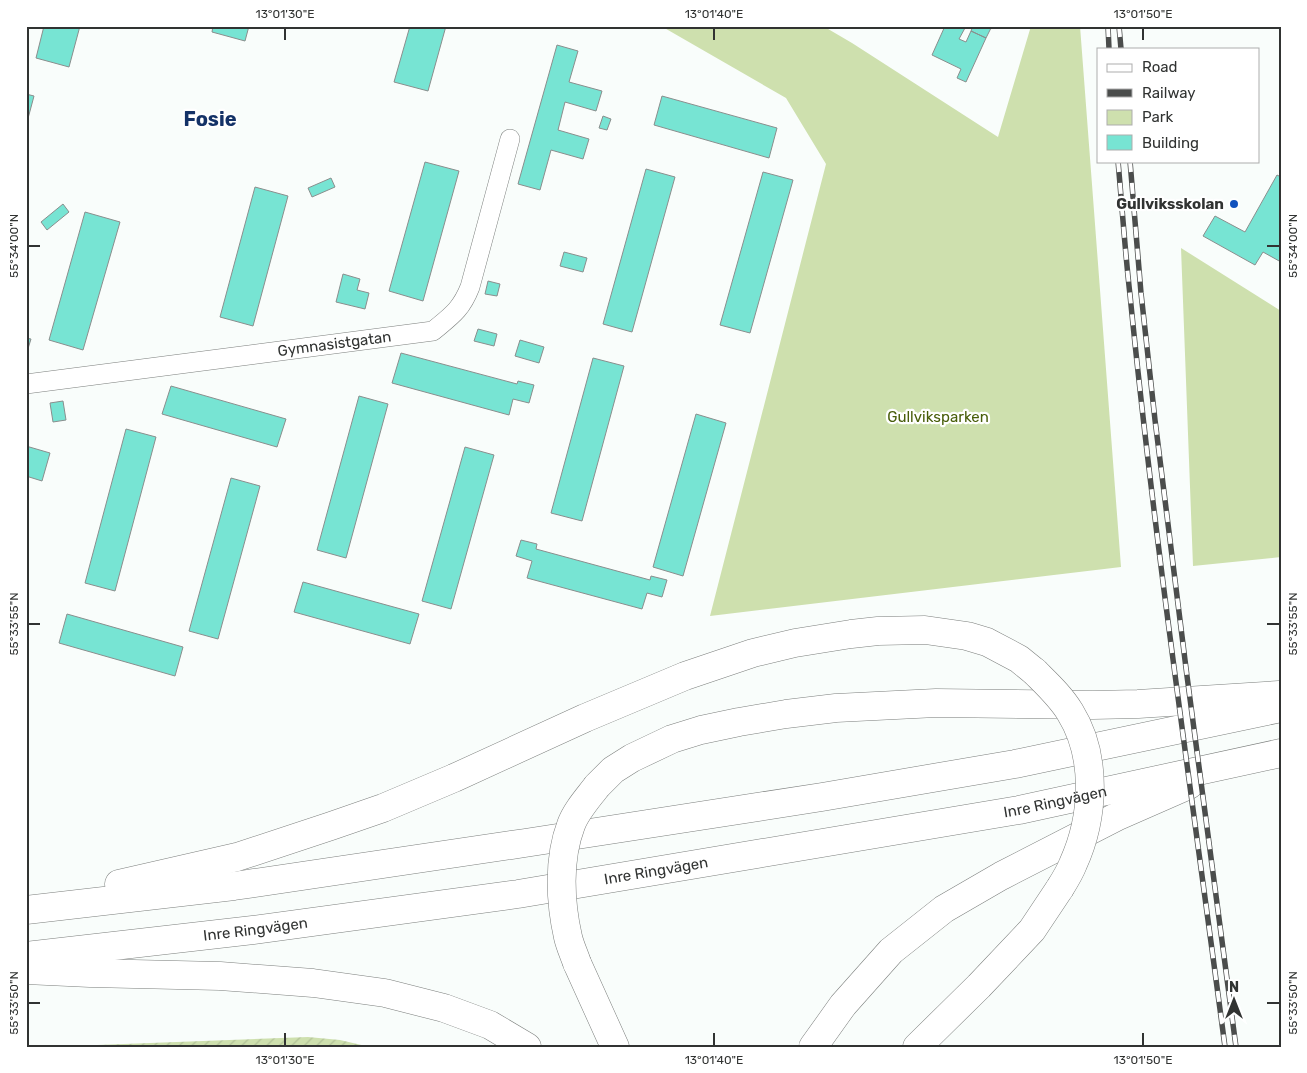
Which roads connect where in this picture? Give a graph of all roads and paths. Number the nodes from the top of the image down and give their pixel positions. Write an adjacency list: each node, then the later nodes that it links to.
1 (510, 139): 2 (street, Gymnasistgatan)
2 (26, 384)
3 (1281, 694): 12 (highway, bridge)
4 (1281, 708): 8 (highway)
5 (1281, 753): 6 (highway, Inre Ringvägen)
6 (1246, 760): 9 (highway, Inre Ringvägen); 13 (highway)
7 (26, 902): 14 (highway, bridge)
8 (26, 910)
9 (26, 956)
10 (26, 970): 11 (highway)
11 (527, 1047)
12 (615, 1047)
13 (813, 1047)
14 (917, 1047)

